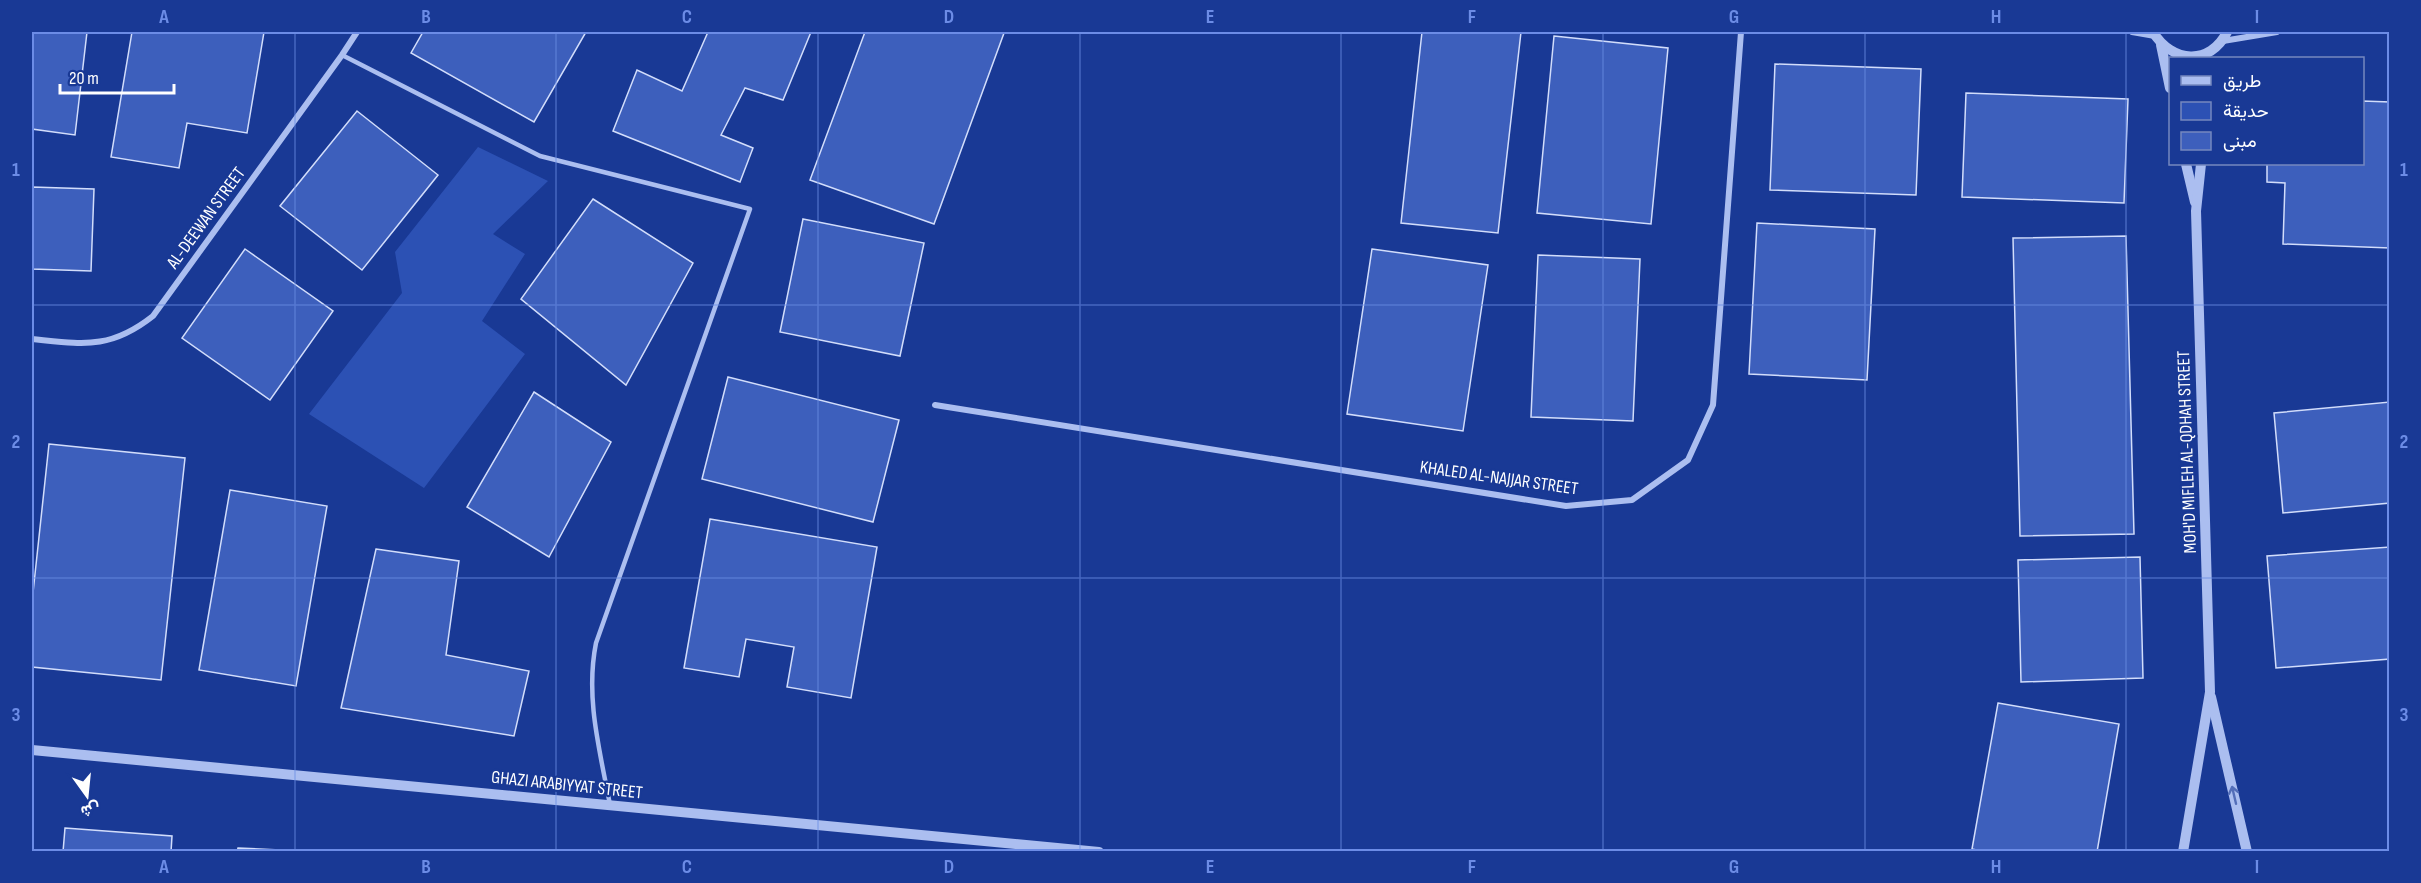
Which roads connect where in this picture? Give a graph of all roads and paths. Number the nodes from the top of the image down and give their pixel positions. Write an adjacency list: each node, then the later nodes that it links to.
1 (357, 32): 8 (street, AL-DEEWAN STREET)
2 (1741, 32): 14 (street, KHALED AL-NAJJAR STREET)
3 (2132, 32): 6 (street)
4 (2277, 32): 5 (street)
5 (2225, 36): 7 (street)
6 (2157, 38): 7 (street); 9 (street)
7 (2213, 54)
8 (342, 55): 13 (street, AL-DEEWAN STREET); 17 (lane)
9 (2169, 84)
10 (2186, 165): 12 (street, MOH'D MIFLEH AL-QDHAH STREET)
11 (2202, 165): 12 (street, MOH'D MIFLEH AL-QDHAH STREET)
12 (2196, 211): 15 (street, MOH'D MIFLEH AL-QDHAH STREET)
13 (32, 339)
14 (935, 405)
15 (2210, 692): 19 (street, MOH'D MIFLEH AL-QDHAH STREET); 20 (street, MOH'D MIFLEH AL-QDHAH STREET, one-way to 15)
16 (32, 750): 17 (street, GHAZI ARABIYYAT STREET)
17 (610, 806): 18 (street, GHAZI ARABIYYAT STREET)
18 (1099, 852)
19 (2183, 852)
20 (2247, 852)

